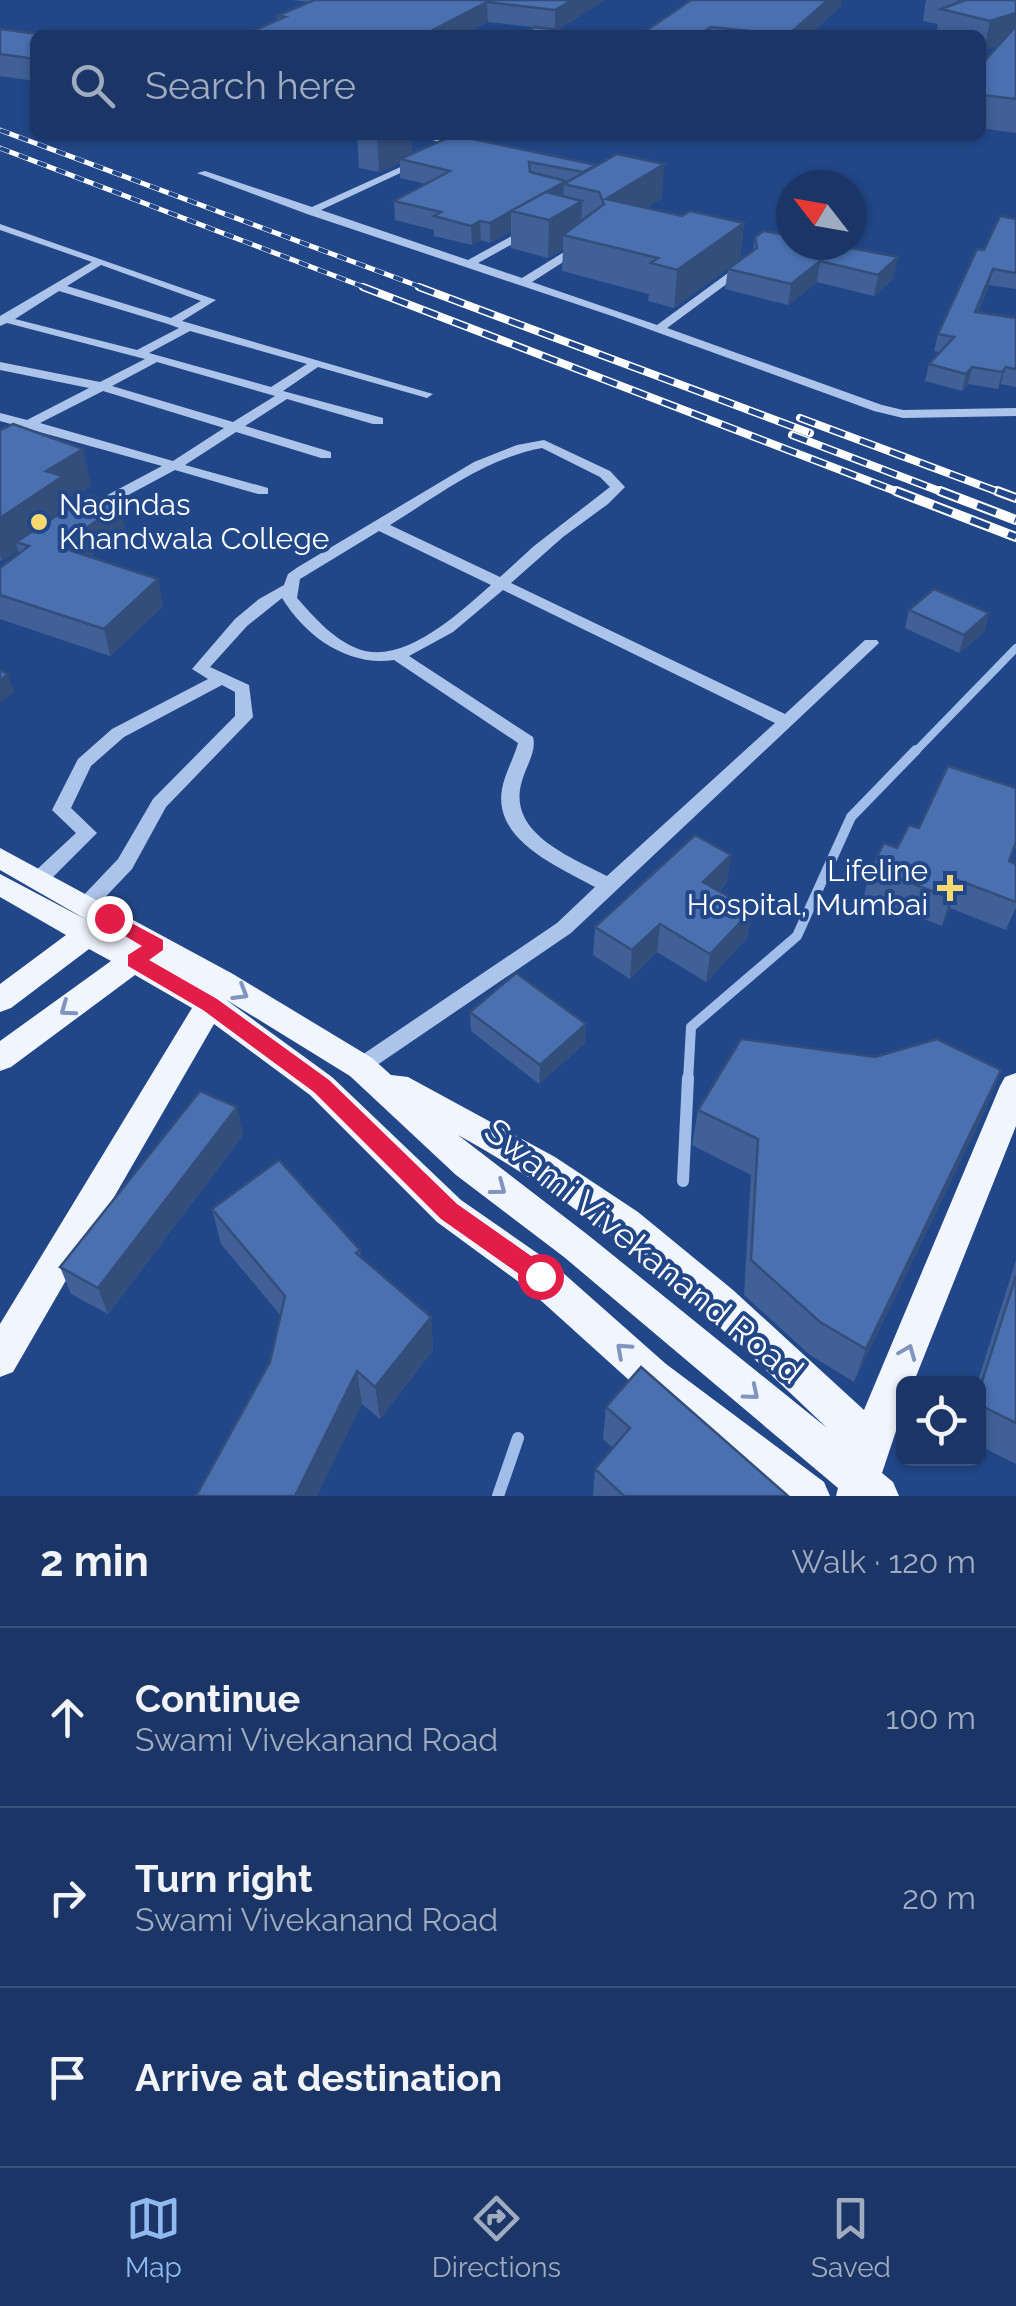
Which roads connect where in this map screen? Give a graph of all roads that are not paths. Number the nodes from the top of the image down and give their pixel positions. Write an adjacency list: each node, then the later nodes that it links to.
1 (440, 140): 2 (street)
2 (458, 144): 3 (street); 4 (street)
3 (476, 148)
4 (442, 152)
5 (426, 159): 7 (street)
6 (202, 173): 7 (street)
7 (310, 212): 13 (street)
8 (546, 221): 13 (street)
9 (0, 227): 11 (street)
10 (595, 238): 14 (street)
11 (100, 261): 15 (street); 17 (street)
12 (748, 263): 19 (street)
13 (467, 265): 14 (street)
14 (522, 283): 19 (street)
15 (57, 288): 16 (street); 17 (street)
16 (2, 321): 20 (street)
17 (172, 322): 18 (street)
18 (189, 327): 20 (street); 22 (street)
19 (659, 329): 27 (street)
20 (140, 353): 21 (street)
21 (156, 358): 24 (street); 25 (street)
22 (316, 363): 25 (street); 26 (street)
23 (0, 366): 24 (street)
24 (104, 387): 30 (street); 31 (street)
25 (280, 393): 29 (street); 31 (street)
26 (427, 394)
27 (1016, 412)
28 (0, 418): 30 (street)
29 (378, 421)
30 (29, 424): 33 (street)
31 (236, 428): 32 (street); 33 (street)
32 (326, 455)
33 (176, 464): 34 (street); 35 (street)
34 (263, 491)
35 (78, 518)
36 (379, 525): 37 (street); 37 (street); 38 (street)
37 (500, 584): 40 (street); 42 (street)
38 (291, 587): 40 (street); 41 (street)
39 (871, 643): 42 (street)
40 (398, 656): 46 (street)
41 (221, 679): 44 (street); 47 (street)
42 (788, 722): 46 (street)
43 (0, 858): 44 (main road, Swami Vivekanand Road)
44 (38, 879): 47 (main road, Swami Vivekanand Road)
45 (0, 884): 47 (main road, Swami Vivekanand Road)
46 (610, 886): 52 (street)
47 (94, 919): 48 (main road, Swami Vivekanand Road); 49 (main road)
48 (146, 953): 50 (main road, Swami Vivekanand Road); 51 (main road, one-way to 51); 52 (main road, Swami Vivekanand Road, one-way to 52)
49 (0, 1000)
50 (210, 1004): 54 (main road); 57 (main road, Swami Vivekanand Road, one-way to 50)
51 (0, 1058)
52 (361, 1067): 55 (main road, Swami Vivekanand Road); 56 (main road, Swami Vivekanand Road, one-way to 56)
53 (1016, 1086): 55 (main road, one-way to 53)
54 (0, 1358)
55 (870, 1442): 56 (main road)
56 (865, 1492)
57 (810, 1496)

